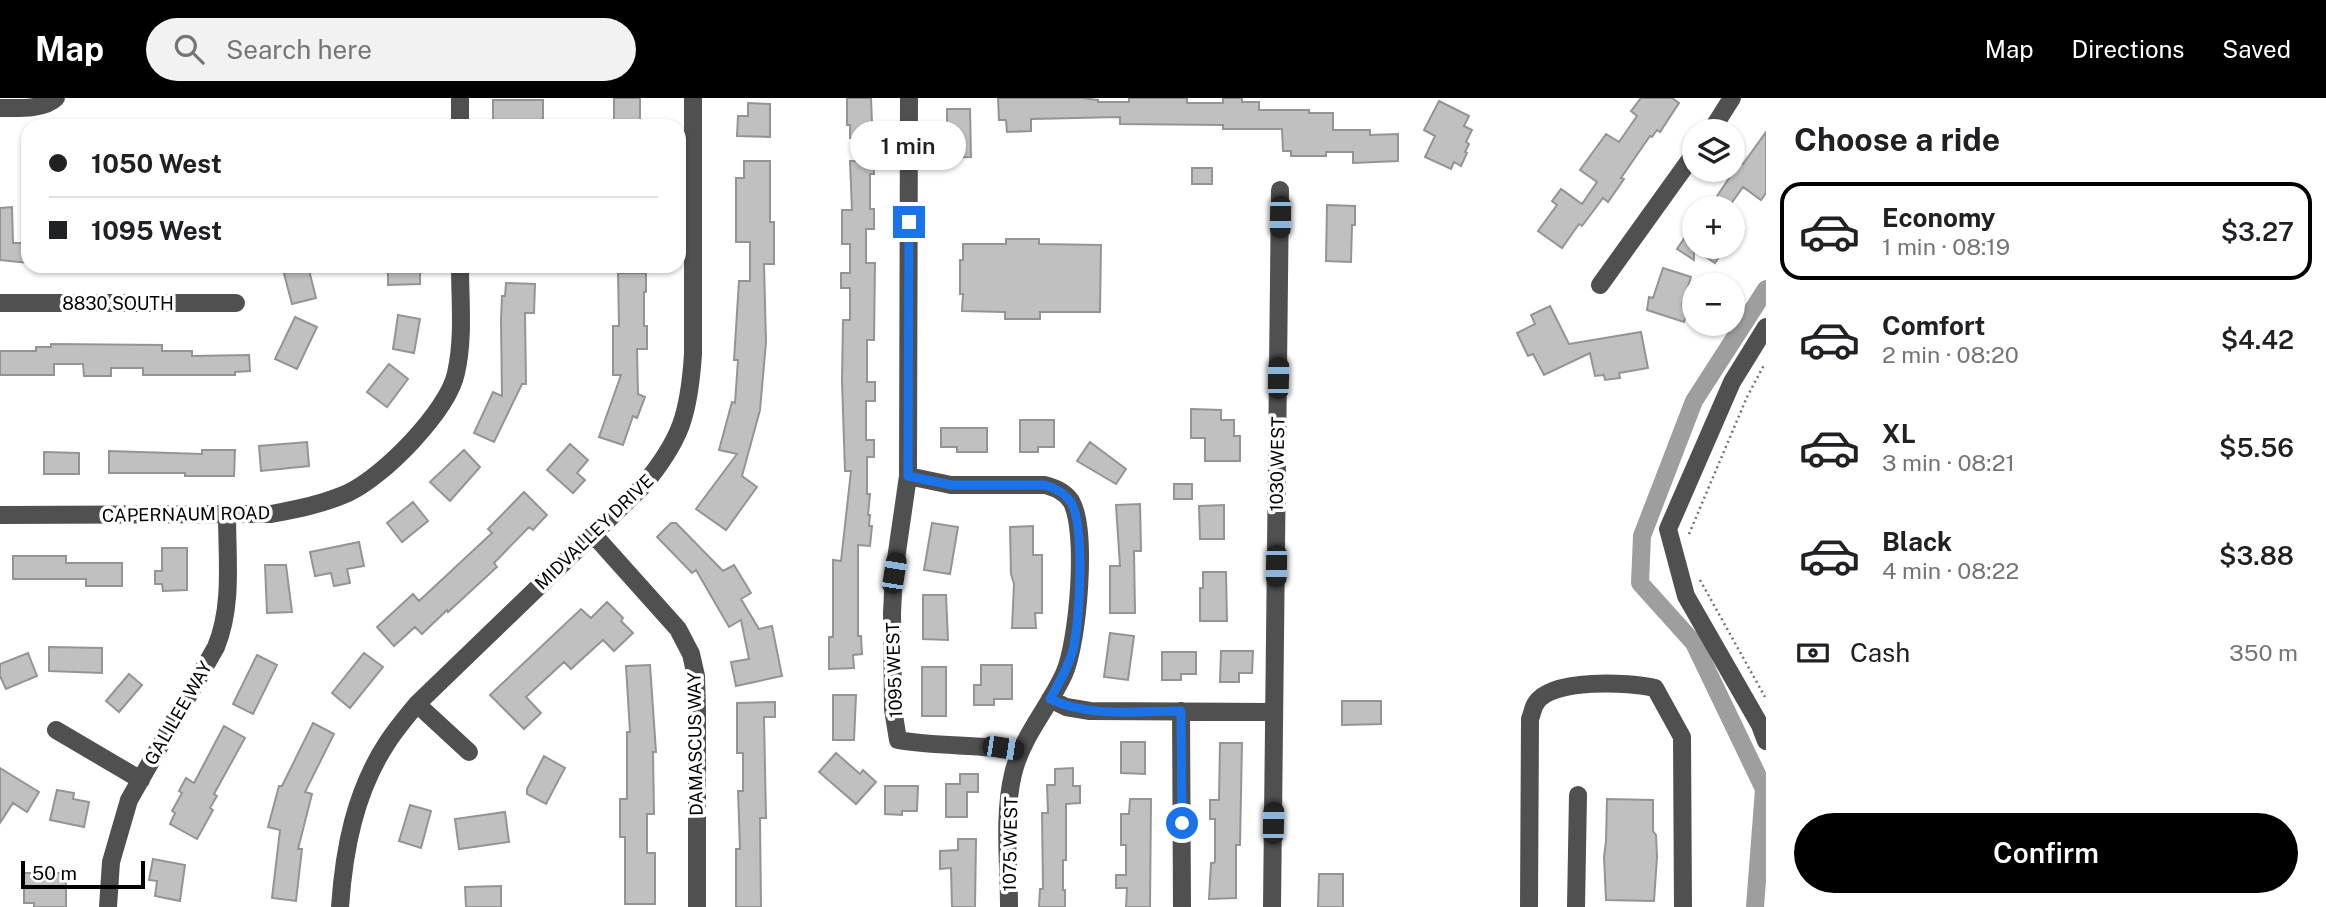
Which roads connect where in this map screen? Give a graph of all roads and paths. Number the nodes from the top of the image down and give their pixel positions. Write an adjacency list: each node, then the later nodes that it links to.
1 (56, 98): 6 (street)
2 (460, 98): 7 (street)
3 (693, 98): 20 (street, MIDVALLEY DRIVE)
4 (908, 98): 17 (street, 1095 WEST)
5 (1732, 98): 8 (street)
6 (11, 105)
7 (460, 119)
8 (1719, 119)
9 (1682, 171): 12 (street)
10 (1280, 190): 27 (street, 1030 WEST)
11 (460, 273): 18 (street, CAPERNAUM ROAD)
12 (1600, 285)
13 (0, 303): 14 (street, 8830 SOUTH)
14 (236, 303)
15 (1766, 327): 29 (street)
16 (1766, 362): 21 (path)
17 (908, 476): 24 (street, 1075 WEST); 30 (street, 1095 WEST)
18 (227, 514): 19 (street, CAPERNAUM ROAD); 32 (street, GALILEE WAY)
19 (0, 515)
20 (593, 534): 25 (street, MIDVALLEY DRIVE); 36 (street, DAMASCUS WAY)
21 (1688, 540)
22 (1697, 575): 23 (path)
23 (1766, 698)
24 (1050, 699): 26 (street); 30 (street, 1075 WEST)
25 (417, 704): 31 (street); 35 (street, MIDVALLEY DRIVE)
26 (1181, 711): 27 (street); 38 (street)
27 (1274, 712): 39 (street, 1030 WEST)
28 (56, 730): 32 (street)
29 (1766, 741)
30 (1020, 751): 37 (street, 1075 WEST)
31 (469, 752)
32 (141, 779): 34 (street, GALILEE WAY)
33 (1578, 795): 41 (street)
34 (108, 907)
35 (340, 907)
36 (697, 907)
37 (1009, 907)
38 (1182, 907)
39 (1272, 907)
40 (1529, 907): 42 (street)
41 (1576, 907)
42 (1683, 907)

